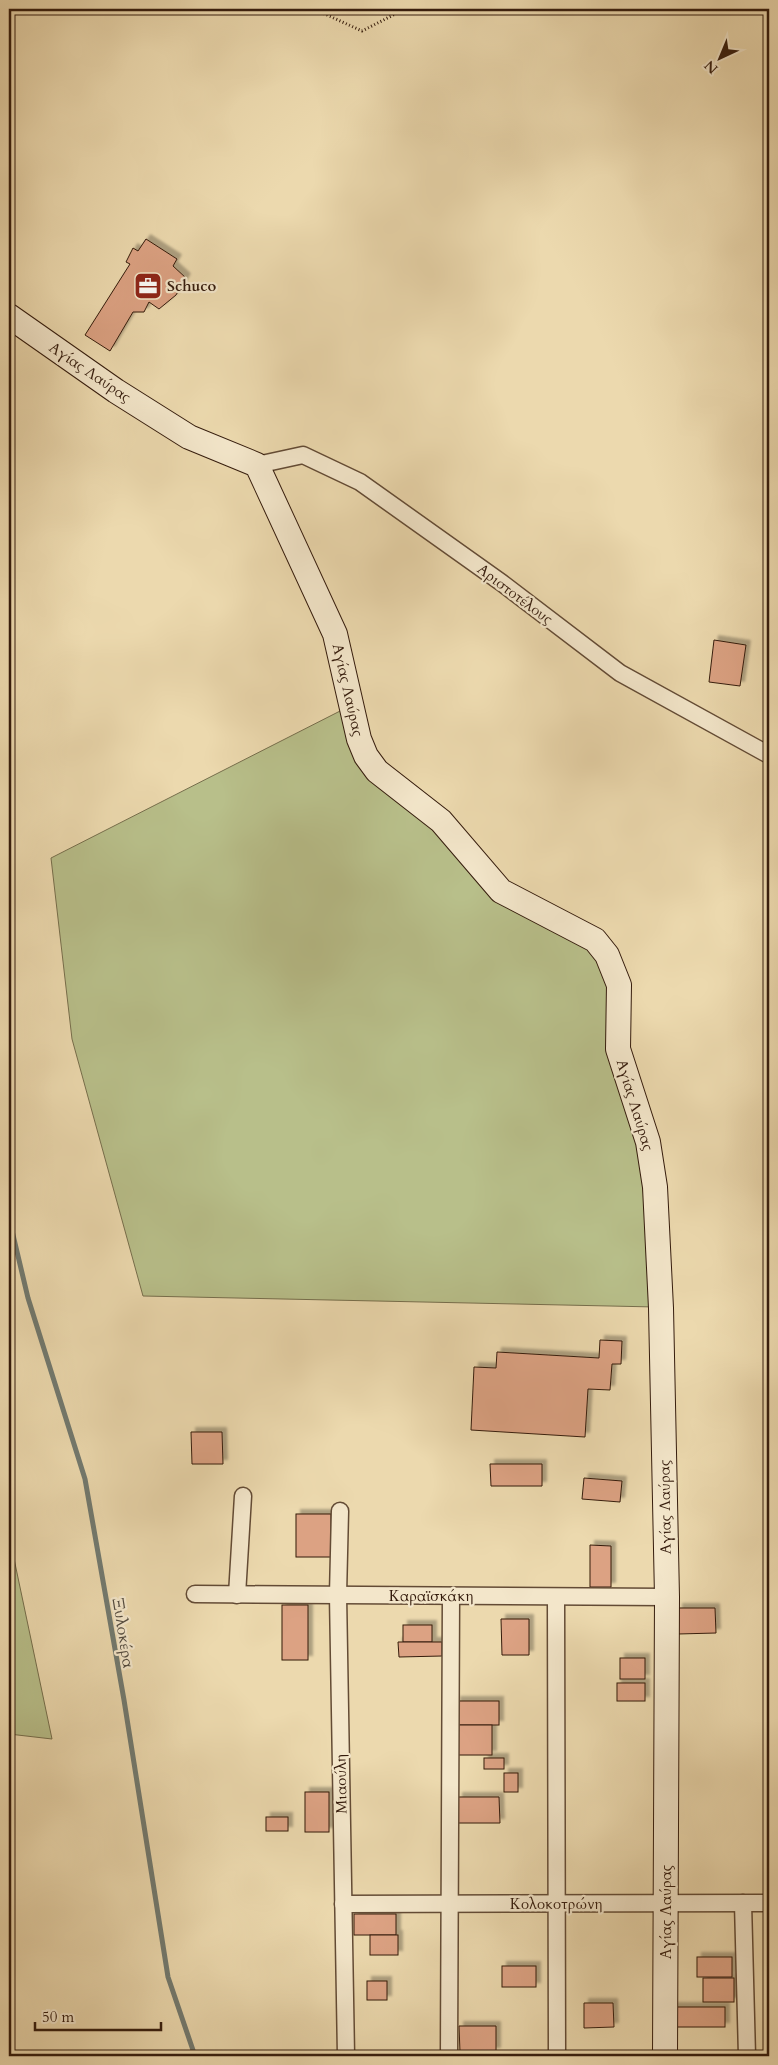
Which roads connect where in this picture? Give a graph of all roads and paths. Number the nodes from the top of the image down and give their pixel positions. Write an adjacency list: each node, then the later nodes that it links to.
1 (314, 9): 2 (path)
2 (405, 9)
3 (9, 316): 4 (street, Αγίας Λαύρας)
4 (257, 465): 5 (street, Αριστοτέλους); 13 (street, Αγίας Λαύρας)
5 (769, 754)
6 (243, 1496): 9 (street)
7 (340, 1511): 10 (street, Μιαούλη)
8 (195, 1594): 9 (street, Καραϊσκάκη)
9 (236, 1594): 10 (street, Καραϊσκάκη)
10 (338, 1595): 11 (street, Καραϊσκάκη); 15 (street, Μιαούλη)
11 (451, 1596): 12 (street, Καραϊσκάκη); 16 (street)
12 (556, 1596): 13 (street, Καραϊσκάκη); 17 (street)
13 (667, 1597): 19 (street, Αγίας Λαύρας)
14 (743, 1903): 18 (street, Κολοκοτρώνη); 19 (street, Κολοκοτρώνη); 24 (street)
15 (343, 1904): 16 (street, Κολοκοτρώνη); 20 (street, Μιαούλη)
16 (450, 1904): 17 (street, Κολοκοτρώνη); 21 (street)
17 (557, 1904): 19 (street, Κολοκοτρώνη); 22 (street)
18 (769, 1904)
19 (666, 1905): 23 (street, Αγίας Λαύρας)
20 (346, 2056)
21 (449, 2056)
22 (558, 2056)
23 (665, 2056)
24 (746, 2056)

